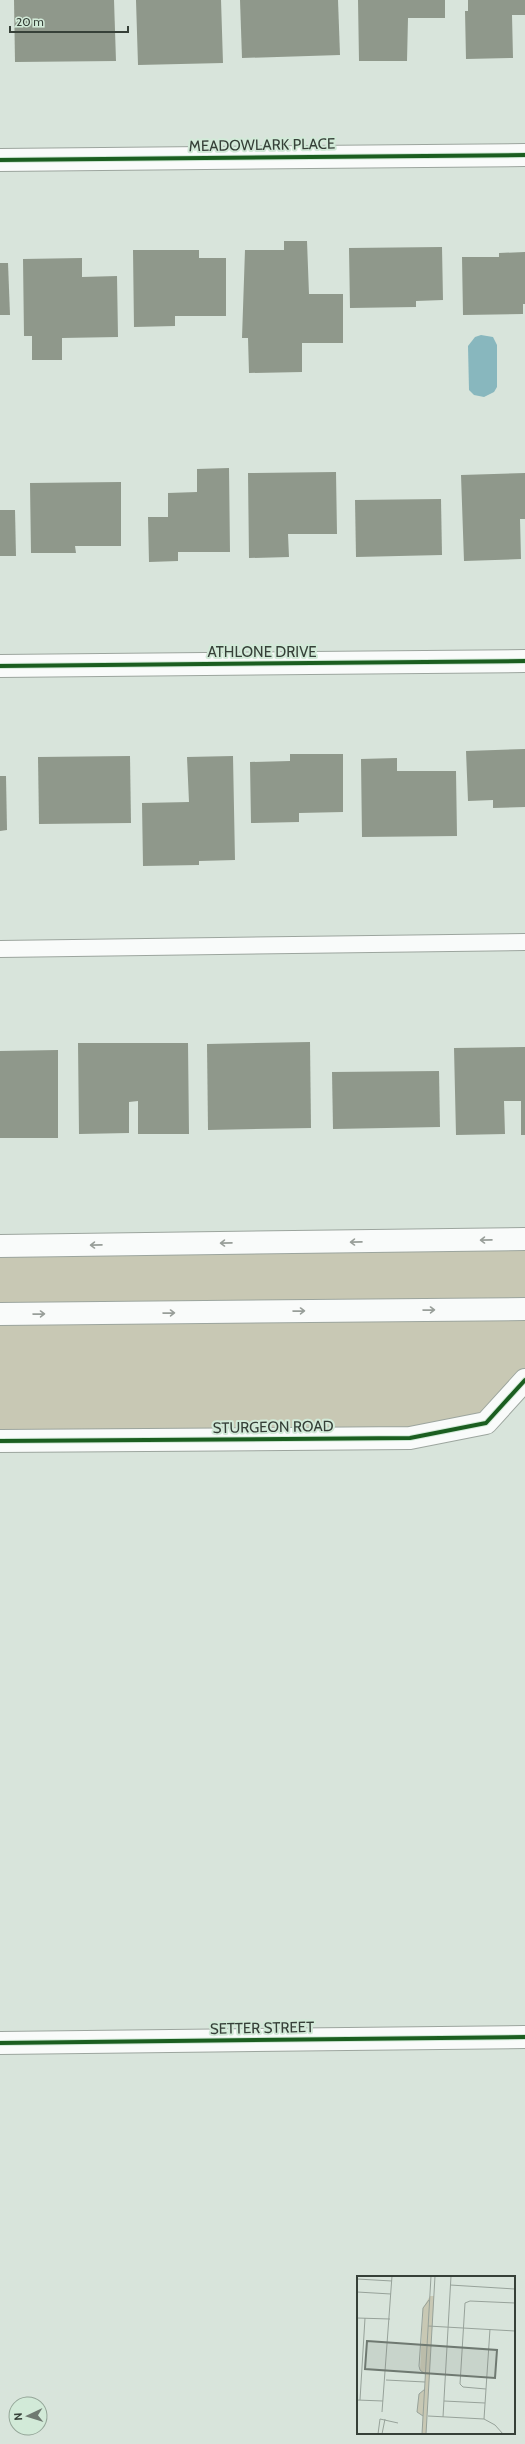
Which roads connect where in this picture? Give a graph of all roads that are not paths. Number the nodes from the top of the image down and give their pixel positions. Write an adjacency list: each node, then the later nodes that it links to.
1 (525, 155): 2 (street, MEADOWLARK PLACE)
2 (0, 160)
3 (525, 661): 4 (street, ATHLONE DRIVE)
4 (0, 666)
5 (525, 942): 6 (lane)
6 (0, 949)
7 (525, 1240): 8 (street, one-way to 8)
8 (0, 1246)
9 (525, 1309): 10 (street, one-way to 9)
10 (0, 1314)
11 (525, 1380): 12 (street, STURGEON ROAD)
12 (0, 1441)
13 (525, 2037): 14 (street, SETTER STREET)
14 (0, 2042)

